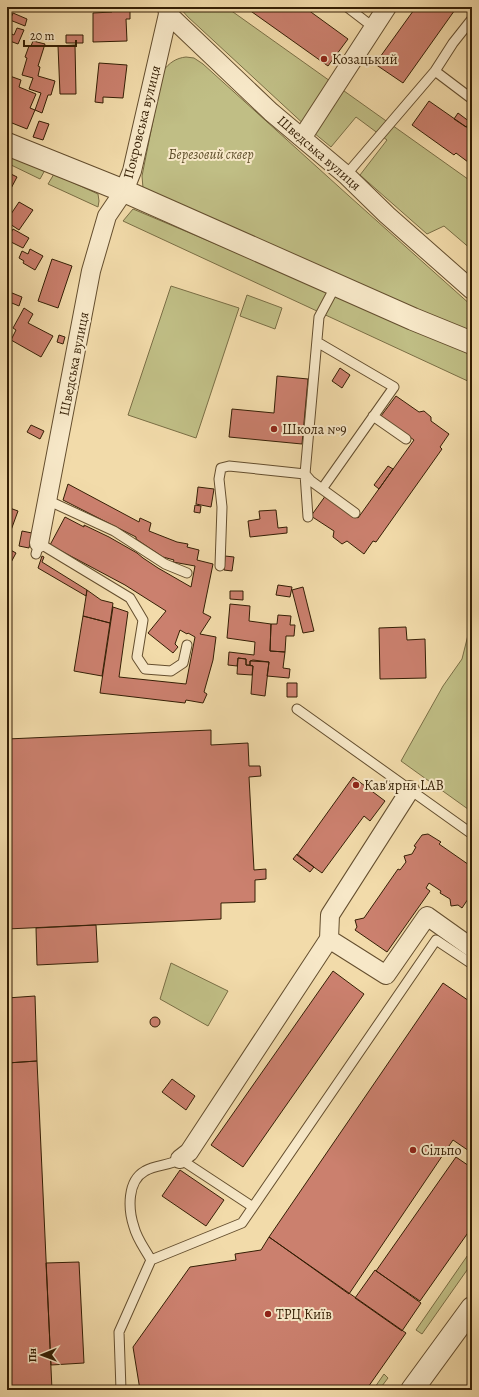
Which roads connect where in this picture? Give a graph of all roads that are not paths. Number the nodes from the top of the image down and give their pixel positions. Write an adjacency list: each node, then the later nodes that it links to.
1 (347, 7): 5 (lane)
2 (387, 7): 5 (street)
3 (167, 10): 8 (street, Шведська вулиця); 11 (street, Покровська вулиця)
4 (472, 19): 6 (lane)
5 (373, 27): 8 (street)
6 (435, 71): 7 (lane); 10 (lane)
7 (472, 99)
8 (302, 138): 10 (street, Шведська вулиця)
9 (7, 144): 11 (street)
10 (346, 175): 13 (street, Шведська вулиця)
11 (124, 190): 12 (street); 20 (street, Шведська вулиця)
12 (336, 285): 14 (lane); 15 (street)
13 (472, 290)
14 (317, 342): 16 (lane); 18 (lane)
15 (472, 343)
16 (373, 416): 17 (lane); 19 (lane)
17 (406, 439)
18 (305, 474): 19 (lane); 22 (lane); 24 (lane)
19 (322, 489): 21 (lane)
20 (47, 500): 23 (street, Шведська вулиця); 25 (lane)
21 (355, 513)
22 (308, 517)
23 (38, 549): 26 (lane)
24 (220, 566)
25 (187, 573)
26 (187, 645)
27 (297, 710): 28 (lane)
28 (410, 790): 29 (lane); 30 (street)
29 (472, 834)
30 (329, 939): 31 (street); 33 (street)
31 (472, 948)
32 (472, 964): 34 (lane)
33 (180, 1159): 34 (lane); 35 (lane)
34 (253, 1207): 35 (lane)
35 (151, 1260): 37 (lane)
36 (472, 1308): 38 (street)
37 (121, 1390)
38 (412, 1390)

